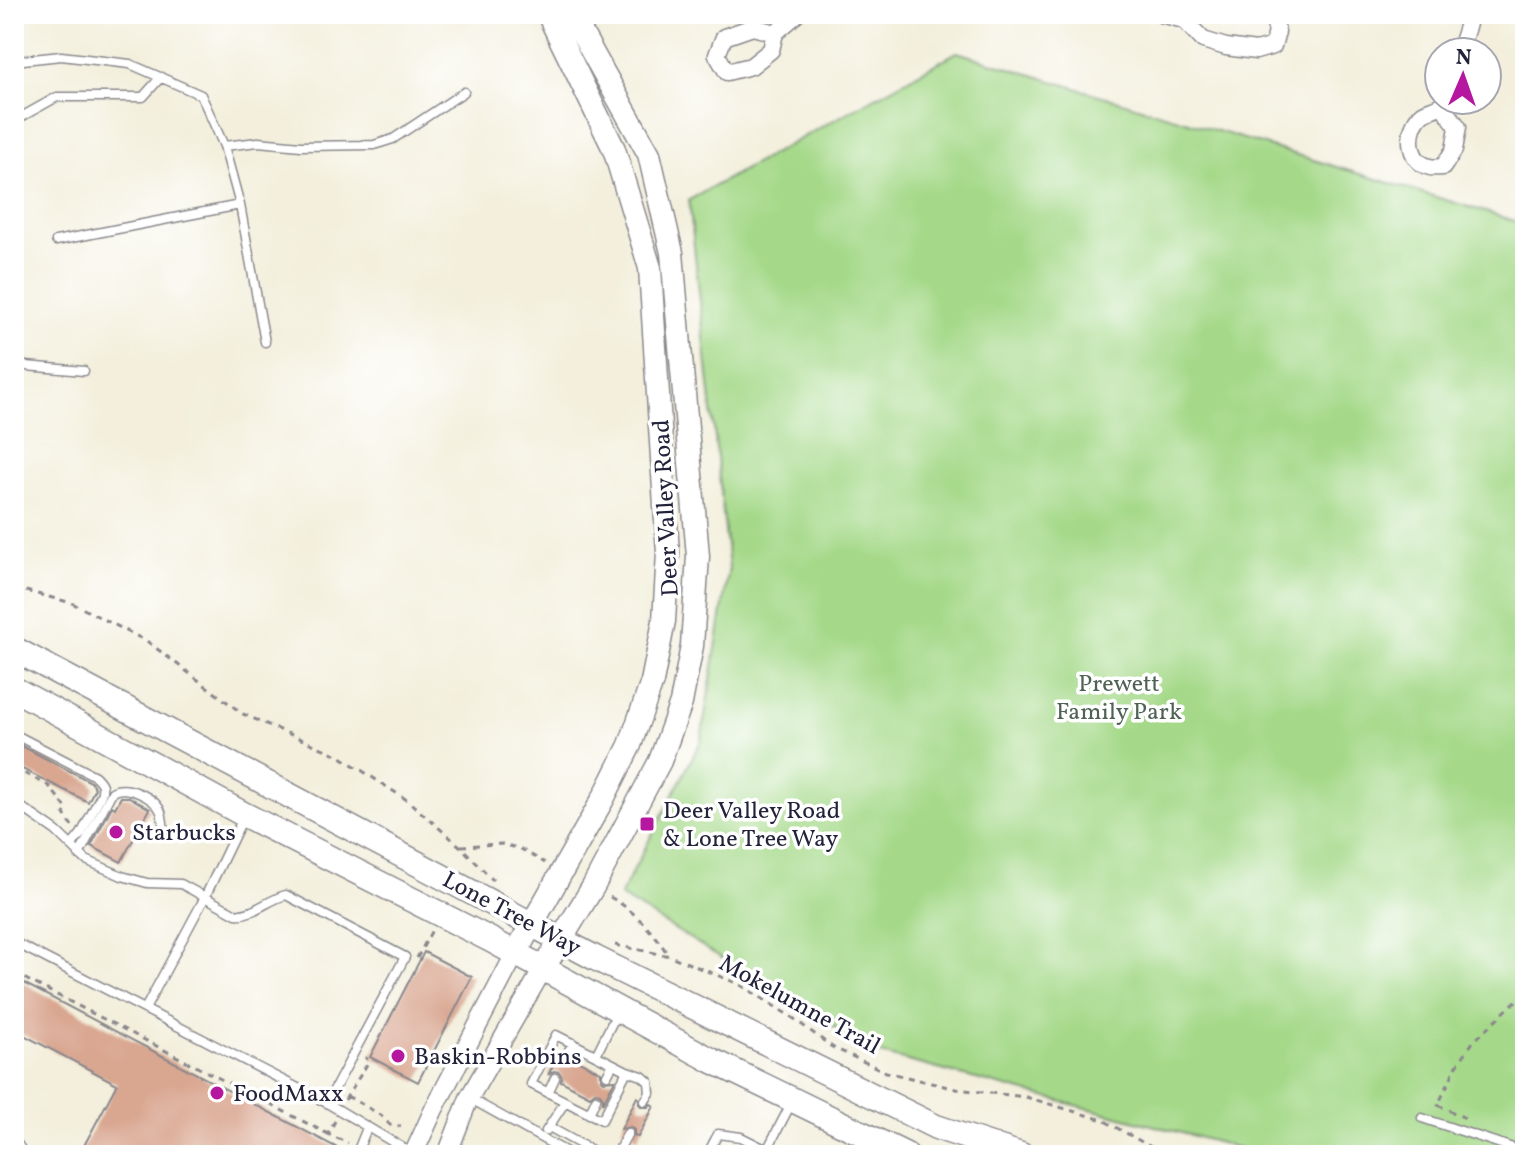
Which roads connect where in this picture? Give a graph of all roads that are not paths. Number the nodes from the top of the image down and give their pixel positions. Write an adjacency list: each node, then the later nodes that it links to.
1 (548, 14): 29 (main road, Deer Valley Road)
2 (571, 14): 30 (main road, Deer Valley Road)
3 (797, 14): 8 (street)
4 (1161, 14): 7 (street)
5 (1261, 14): 7 (street)
6 (1471, 14): 9 (street)
7 (1189, 17)
8 (775, 33)
9 (1464, 36)
10 (14, 61): 11 (lane)
11 (161, 77): 13 (lane); 14 (lane)
12 (464, 92): 14 (lane)
13 (14, 121)
14 (224, 146): 15 (lane)
15 (240, 205): 16 (lane); 17 (lane)
16 (56, 241)
17 (265, 342)
18 (14, 365): 19 (lane)
19 (84, 371)
20 (14, 649): 29 (main road, Lone Tree Way)
21 (14, 689): 24 (main road, Lone Tree Way)
22 (14, 734): 26 (lane)
23 (14, 802): 26 (lane)
24 (245, 815): 28 (lane); 32 (main road, Lone Tree Way)
25 (164, 831): 27 (lane)
26 (71, 846): 27 (lane)
27 (79, 855): 28 (lane)
28 (205, 897): 34 (lane); 49 (lane)
29 (532, 923): 30 (main road, Lone Tree Way); 32 (main road, Deer Valley Road)
30 (562, 939): 33 (main road, Deer Valley Road); 68 (main road, Lone Tree Way)
31 (14, 942): 34 (lane)
32 (515, 954): 33 (main road, Lone Tree Way); 61 (street, Deer Valley Road)
33 (543, 969): 35 (main road, Lone Tree Way); 44 (street, Deer Valley Road)
34 (145, 1009): 49 (lane)
35 (618, 1010): 38 (lane); 47 (main road, Lone Tree Way)
36 (573, 1043): 37 (lane); 38 (lane); 43 (lane)
37 (567, 1054)
38 (596, 1055): 39 (lane)
39 (613, 1064): 40 (lane); 41 (lane)
40 (627, 1071): 46 (lane); 50 (lane)
41 (607, 1075)
42 (555, 1078): 43 (lane)
43 (548, 1093): 48 (lane)
44 (469, 1098): 55 (lane); 62 (street, Deer Valley Road)
45 (596, 1099): 50 (lane)
46 (645, 1101)
47 (793, 1101): 59 (lane); 67 (main road, Lone Tree Way)
48 (565, 1102): 50 (lane); 52 (lane)
49 (327, 1103): 53 (lane)
50 (589, 1114)
51 (1422, 1118): 58 (lane)
52 (549, 1127): 55 (lane); 64 (lane)
53 (367, 1128): 57 (lane); 61 (lane)
54 (628, 1133): 65 (lane)
55 (542, 1138): 63 (lane)
56 (14, 1139): 60 (lane)
57 (357, 1152)
58 (1525, 1152)
59 (767, 1153): 66 (lane)
60 (25, 1155)
61 (413, 1155)
62 (447, 1155)
63 (572, 1155)
64 (600, 1155)
65 (616, 1155)
66 (707, 1155)
67 (906, 1155)
68 (1021, 1155)

